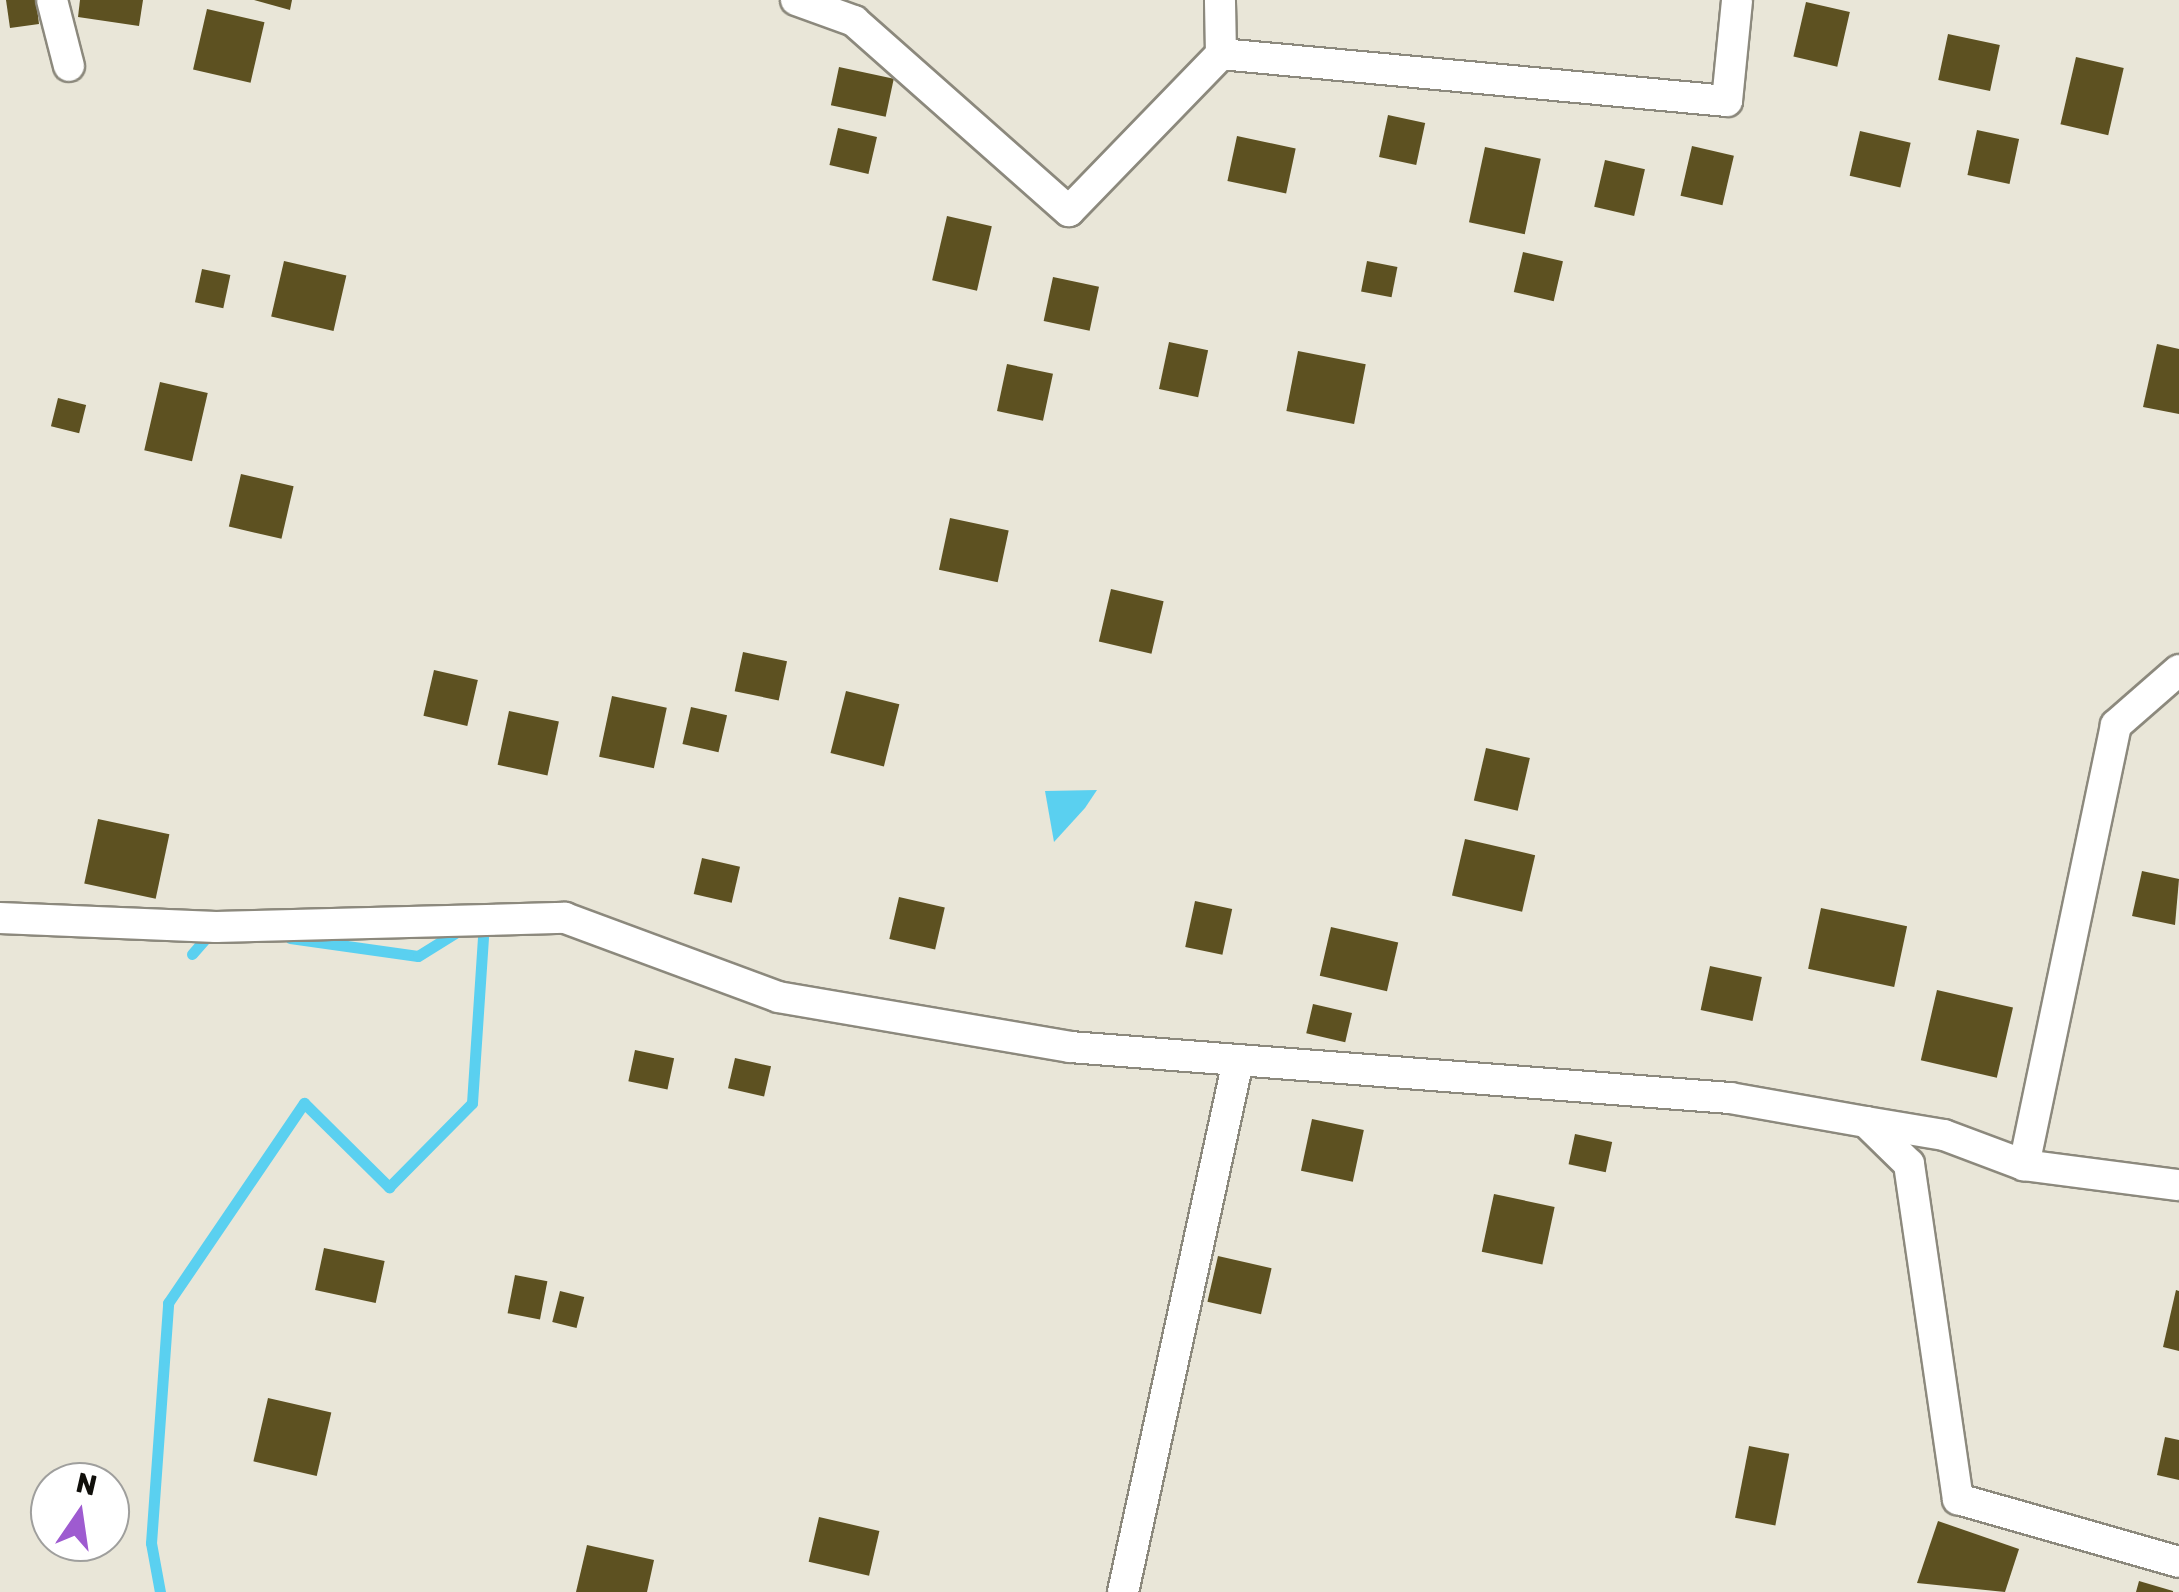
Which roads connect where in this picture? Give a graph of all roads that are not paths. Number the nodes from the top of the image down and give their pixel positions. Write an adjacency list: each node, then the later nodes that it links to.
1 (52, 0): 6 (street)
2 (796, 0): 5 (street)
3 (1220, 0): 5 (street)
4 (1737, 0): 5 (street)
5 (1221, 54)
6 (69, 66)
7 (2179, 670): 11 (street)
8 (0, 918): 9 (street)
9 (1238, 1061): 10 (street); 14 (street)
10 (1866, 1122): 11 (street); 13 (street)
11 (2024, 1165): 12 (street)
12 (2179, 1185)
13 (2179, 1562)
14 (1123, 1592)

